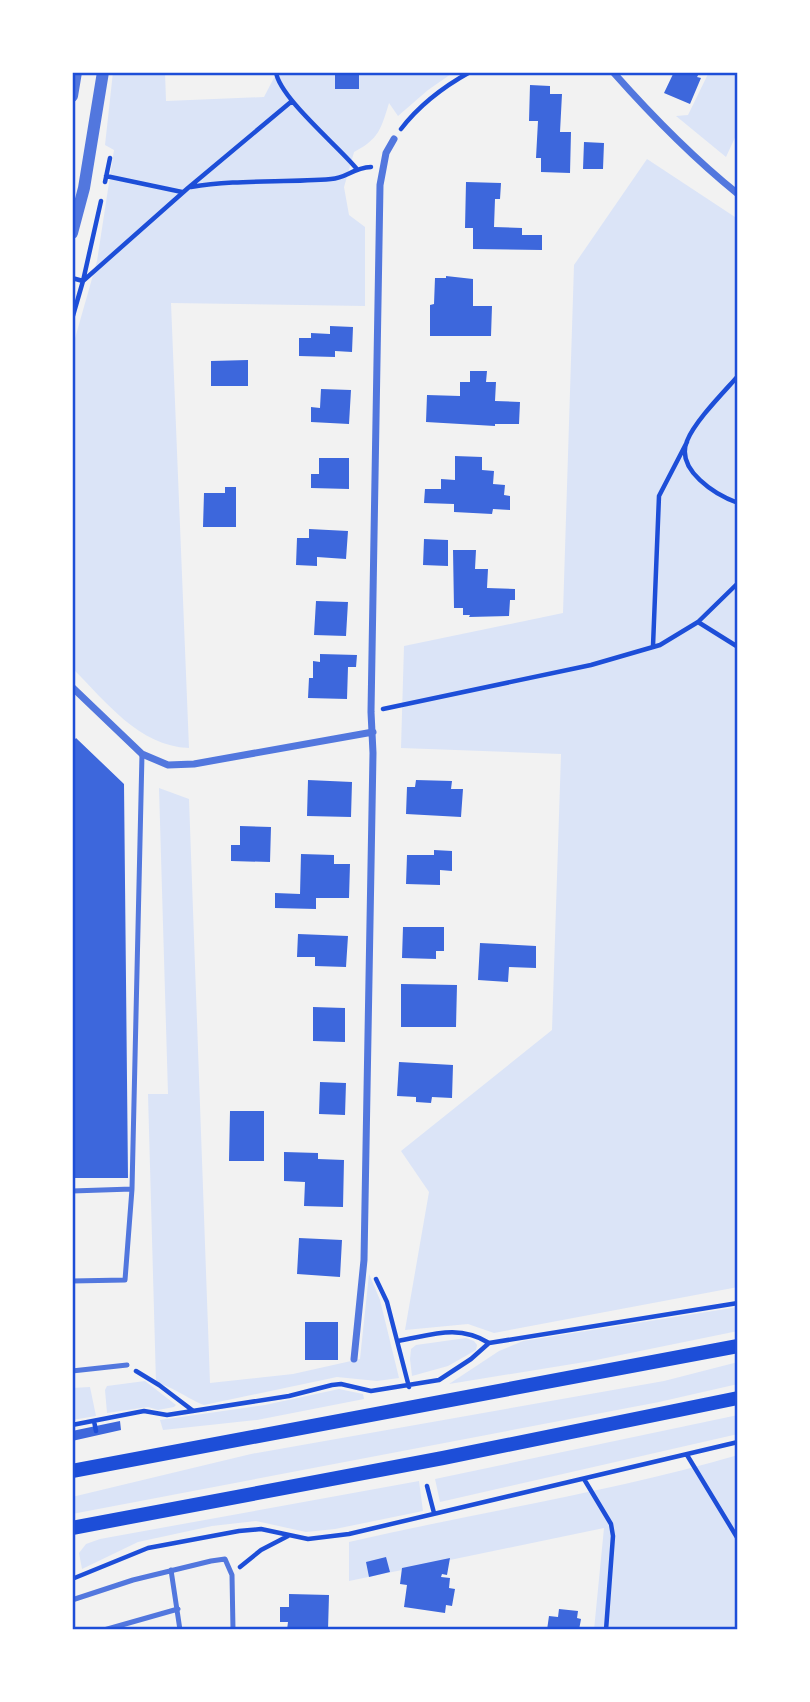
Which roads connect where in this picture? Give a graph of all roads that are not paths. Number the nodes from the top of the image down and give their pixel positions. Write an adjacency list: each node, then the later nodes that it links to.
1 (76, 72): 4 (street)
2 (103, 72): 7 (street)
3 (613, 72): 6 (street)
4 (72, 96)
5 (394, 139): 9 (street)
6 (738, 194)
7 (72, 233)
8 (72, 687): 10 (street)
9 (373, 732): 10 (street); 15 (street)
10 (142, 754): 11 (lane)
11 (132, 1189): 12 (lane); 13 (lane)
12 (72, 1191)
13 (72, 1281)
14 (738, 1346): 19 (main road)
15 (354, 1359)
16 (127, 1365): 17 (lane)
17 (72, 1371)
18 (738, 1398): 20 (main road)
19 (72, 1472)
20 (72, 1528)
21 (171, 1570): 22 (lane); 23 (lane); 26 (lane)
22 (72, 1601)
23 (177, 1609): 24 (lane); 25 (lane)
24 (104, 1630)
25 (180, 1630)
26 (233, 1630)

